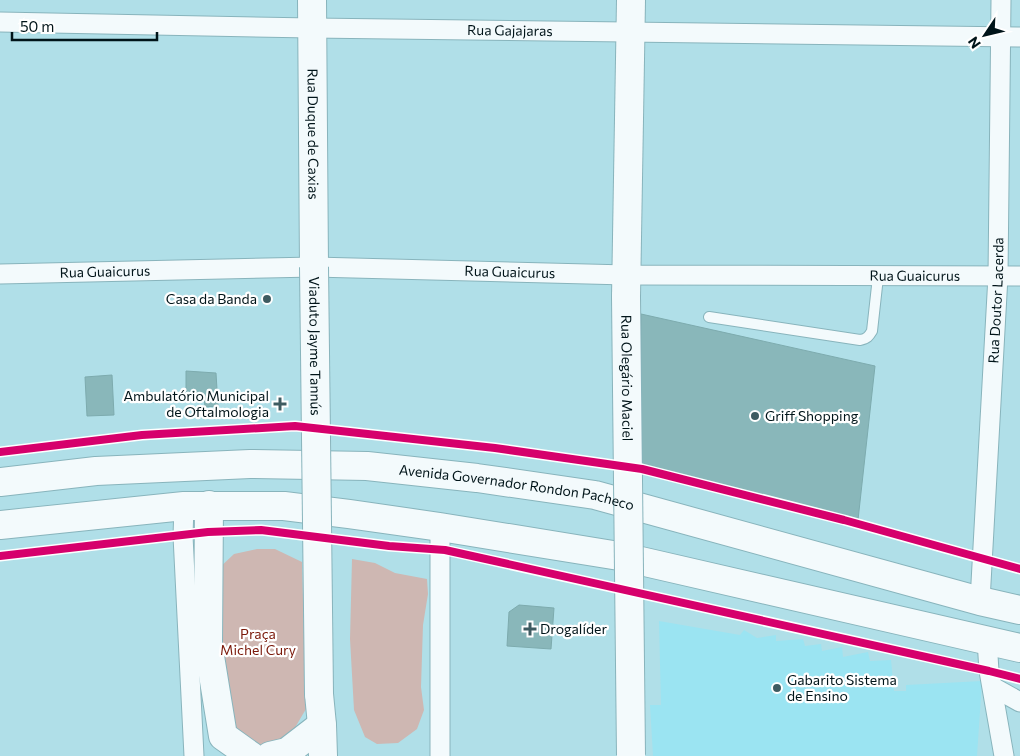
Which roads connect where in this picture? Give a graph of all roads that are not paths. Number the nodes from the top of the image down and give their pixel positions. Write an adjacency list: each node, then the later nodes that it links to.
1 (312, 0): 5 (main road, Rua Duque de Caxias)
2 (631, 0): 6 (main road, Rua Olegário Maciel)
3 (1001, 0): 7 (street, Rua Doutor Lacerda)
4 (0, 22): 5 (street, Rua Gajajaras)
5 (312, 28): 6 (street, Rua Gajajaras); 9 (main road, Rua Duque de Caxias)
6 (631, 31): 7 (street, Rua Gajajaras); 14 (main road, Rua Olegário Maciel)
7 (1000, 37): 8 (street, Rua Gajajaras); 11 (street, Rua Doutor Lacerda)
8 (1020, 37)
9 (314, 266): 10 (street, Rua Guaicurus); 14 (street, Rua Guaicurus); 26 (main road, Viaduto Jayme Tannús, bridge)
10 (0, 274)
11 (998, 276): 12 (street, Rua Guaicurus); 13 (street, Rua Guaicurus); 20 (street, Rua Doutor Lacerda)
12 (1020, 276)
13 (878, 277): 14 (street, Rua Guaicurus); 15 (lane)
14 (626, 286): 32 (main road, Rua Olegário Maciel, bridge)
15 (709, 317)
16 (0, 482): 20 (main road, Avenida Governador Rondon Pacheco)
17 (196, 505): 18 (main road); 19 (main road); 27 (street); 28 (main road)
18 (0, 525)
19 (440, 527): 22 (main road); 31 (street)
20 (980, 601): 21 (main road, Avenida Governador Rondon Pacheco)
21 (1020, 610)
22 (987, 640): 23 (main road); 24 (street)
23 (1020, 648)
24 (993, 688): 25 (street); 33 (street)
25 (1020, 702)
26 (322, 725): 29 (main road); 30 (main road, Viaduto Jayme Tannús)
27 (194, 756)
28 (251, 756)
29 (270, 756)
30 (323, 756)
31 (440, 756)
32 (631, 756)
33 (1004, 756)

